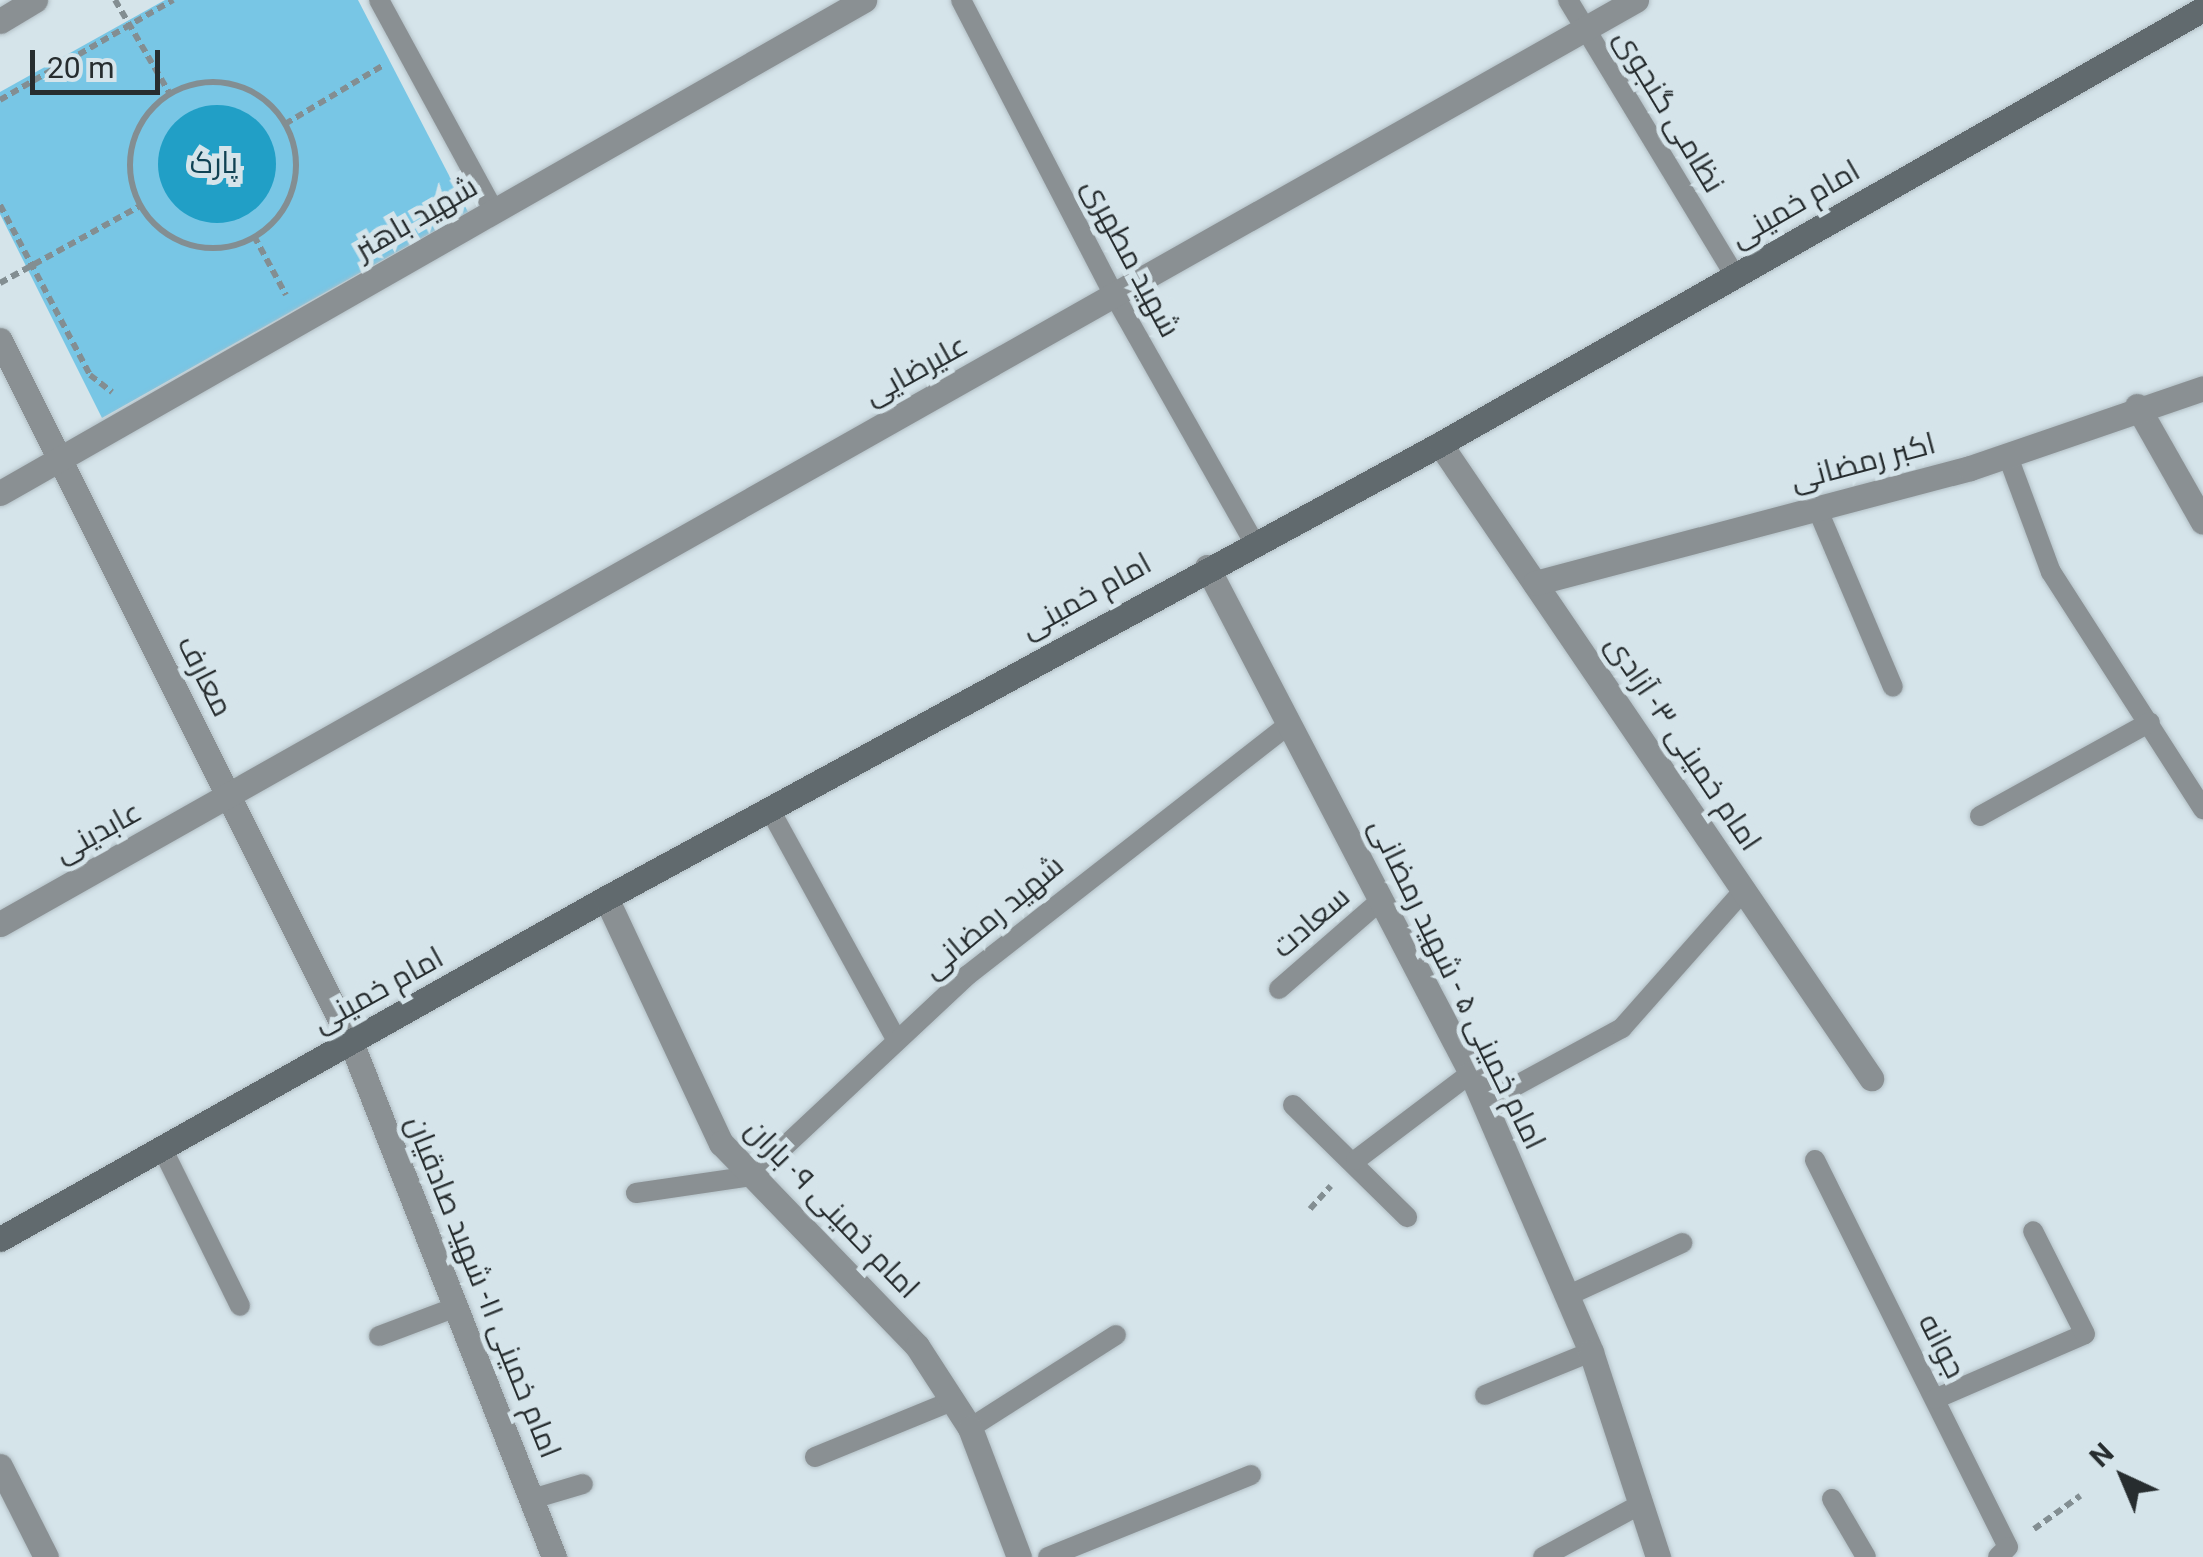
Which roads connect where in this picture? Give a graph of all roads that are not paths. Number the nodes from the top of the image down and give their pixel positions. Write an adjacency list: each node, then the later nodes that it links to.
1 (36, 0): 8 (street)
2 (379, 0): 10 (lane)
3 (864, 0): 10 (street, شهید باهنر)
4 (962, 0): 12 (lane, شهید مطهری)
5 (1568, 0): 9 (lane, نظامی گنجوی)
6 (1636, 0): 9 (street, علیرضایی)
7 (2203, 8): 11 (main road, امام خمینی)
8 (0, 21)
9 (1584, 30): 11 (lane, نظامی گنجوی); 12 (street, علیرضایی)
10 (494, 211): 18 (street, شهید باهنر)
11 (1735, 276): 16 (main road, امام خمینی)
12 (1114, 295): 22 (lane, شهید مطهری); 28 (street, علیرضایی)
13 (0, 340): 18 (street, معارف)
14 (2203, 388): 15 (street, اکبر رمضانی)
15 (2137, 406): 17 (street, اکبر رمضانی); 21 (street)
16 (1440, 444): 22 (main road, امام خمینی); 24 (street, امام خمینی ۳- آزادی)
17 (2007, 454): 20 (street, اکبر رمضانی); 26 (lane)
18 (60, 459): 19 (street, شهید باهنر); 28 (street, معارف)
19 (0, 493)
20 (1817, 508): 24 (street, اکبر رمضانی); 25 (lane)
21 (2203, 522)
22 (1254, 542): 23 (main road, امام خمینی)
23 (1207, 567): 27 (street, امام خمینی ۵ - شهید رمضانی); 29 (main road, امام خمینی)
24 (1535, 583): 32 (street, امام خمینی ۳- آزادی)
25 (1893, 687)
26 (2150, 722): 30 (lane); 31 (lane)
27 (1289, 724): 34 (street, امام خمینی ۵ - شهید رمضانی); 37 (lane, شهید رمضانی)
28 (228, 796): 35 (street, عابدینی); 38 (street, معارف)
29 (770, 808): 33 (main road, امام خمینی); 37 (lane)
30 (2203, 809)
31 (1980, 816)
32 (1744, 890): 40 (street, امام خمینی ۳- آزادی); 41 (lane)
33 (606, 898): 38 (main road, امام خمینی); 46 (street, امام خمینی ۹- باران)
34 (1381, 900): 36 (lane, سعادت); 39 (street, امام خمینی ۵ - شهید رمضانی)
35 (0, 924)
36 (1279, 989)
37 (896, 1040): 46 (lane, شهید رمضانی)
38 (351, 1042): 43 (main road, امام خمینی); 54 (street, امام خمینی ۱۱- شهید صادقیان)
39 (1471, 1073): 41 (street, امام خمینی ۵ - شهید رمضانی); 44 (lane)
40 (1871, 1078)
41 (1484, 1103): 52 (street, امام خمینی ۵ - شهید رمضانی)
42 (1293, 1105): 44 (lane)
43 (162, 1148): 50 (main road, امام خمینی); 53 (lane)
44 (1356, 1160): 48 (lane)
45 (1815, 1160): 59 (lane, جوانه)
46 (753, 1176): 47 (lane); 60 (street, امام خمینی ۹- باران)
47 (636, 1193)
48 (1407, 1217)
49 (2033, 1232): 59 (lane)
50 (0, 1239)
51 (1682, 1243): 52 (lane)
52 (1567, 1296): 57 (street, امام خمینی ۵ - شهید رمضانی)
53 (240, 1306)
54 (456, 1307): 56 (lane); 67 (street, امام خمینی ۱۱- شهید صادقیان)
55 (1116, 1335): 61 (lane)
56 (379, 1336)
57 (1591, 1352): 58 (lane); 68 (street, امام خمینی ۵ - شهید رمضانی)
58 (1486, 1395)
59 (1934, 1399): 69 (lane, جوانه)
60 (952, 1401): 61 (street, امام خمینی ۹- باران); 62 (lane)
61 (970, 1428): 72 (street, امام خمینی ۹- باران)
62 (816, 1458)
63 (0, 1466): 70 (street)
64 (1251, 1475): 73 (lane)
65 (583, 1484): 67 (lane)
66 (1832, 1499): 76 (lane)
67 (532, 1500): 71 (street, امام خمینی ۱۱- شهید صادقیان)
68 (1640, 1504): 74 (lane); 75 (street, امام خمینی ۵ - شهید رمضانی)
69 (2003, 1552)
70 (46, 1557)
71 (554, 1557)
72 (1019, 1557)
73 (1048, 1557)
74 (1543, 1557)
75 (1658, 1557)
76 (1866, 1557)

